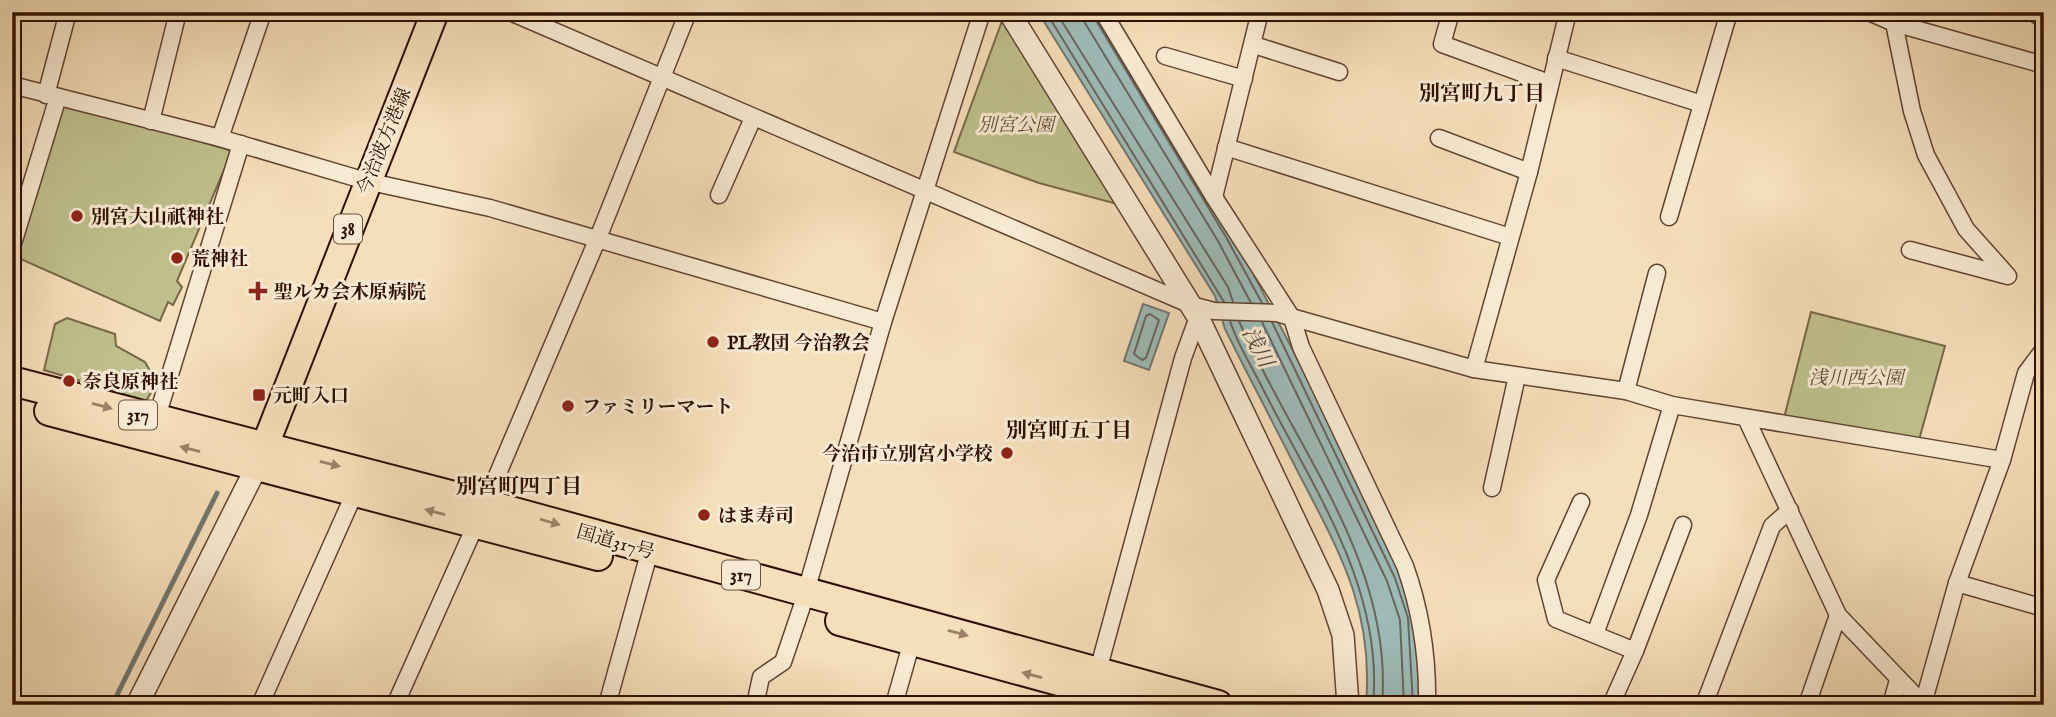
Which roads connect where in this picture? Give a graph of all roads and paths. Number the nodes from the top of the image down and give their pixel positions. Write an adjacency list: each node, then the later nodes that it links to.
1 (68, 12): 28 (street)
2 (178, 12): 31 (street)
3 (263, 12): 32 (street)
4 (435, 12): 37 (main road, 今治波方港線 / 38)
5 (510, 12): 16 (street)
6 (688, 12): 24 (street)
7 (982, 12): 38 (street)
8 (1009, 12): 48 (street)
9 (1103, 12): 40 (street)
10 (1260, 12): 19 (street)
11 (1451, 12): 26 (street)
12 (1568, 12): 21 (street)
13 (1728, 12): 29 (street)
14 (1869, 12): 18 (street)
15 (2037, 12): 17 (street)
16 (535, 17): 24 (street)
17 (2044, 17)
18 (1894, 23): 22 (street); 46 (street)
19 (1254, 45): 23 (street); 25 (street)
20 (1165, 56): 25 (street)
21 (1556, 58): 26 (street); 29 (street)
22 (2044, 65)
23 (1339, 72)
24 (662, 79): 30 (street); 44 (street)
25 (1244, 79): 35 (street)
26 (1549, 83): 36 (street)
27 (12, 85): 28 (street)
28 (52, 96): 31 (street); 42 (street)
29 (1702, 104): 41 (street)
30 (753, 118): 38 (street); 39 (street)
31 (151, 121): 32 (street)
32 (220, 138): 34 (street)
33 (1439, 138): 36 (street)
34 (241, 144): 37 (street); 59 (street)
35 (1226, 147): 40 (street); 43 (street)
36 (1529, 172): 43 (street)
37 (366, 181): 44 (street); 60 (main road, 今治波方港線 / 38)
38 (926, 189): 48 (street); 50 (street)
39 (719, 195)
40 (1214, 197): 49 (street)
41 (1669, 217)
42 (16, 218): 45 (street)
43 (1510, 237): 52 (street)
44 (598, 238): 50 (street); 66 (street)
45 (12, 247)
46 (1910, 250)
47 (1657, 273): 55 (street)
48 (1201, 311): 49 (street); 77 (street); 88 (street)
49 (1284, 316): 52 (street); 89 (street)
50 (883, 322): 70 (street)
51 (2044, 349): 61 (street)
52 (1474, 369): 53 (street)
53 (1517, 376): 55 (street); 62 (street)
54 (12, 381): 59 (highway, 国道317号 / 317, one-way to 59)
55 (1626, 391): 57 (street)
56 (12, 401): 60 (highway, 国道317号 / 317, one-way to 56)
57 (1672, 405): 58 (street); 74 (street)
58 (1746, 418): 61 (street); 65 (street)
59 (156, 420): 60 (highway, 国道317号 / 317)
60 (260, 456): 63 (highway, 国道317号 / 317); 66 (highway, 国道317号 / 317, one-way to 66); 80 (street)
61 (2002, 460): 69 (street)
62 (1492, 488)
63 (356, 490): 66 (highway, 国道317号 / 317, one-way to 63); 81 (street)
64 (1581, 502): 74 (street)
65 (1790, 510): 72 (street); 91 (street)
66 (480, 514): 68 (highway, 国道317号 / 317); 82 (street)
67 (1683, 525): 75 (street)
68 (647, 559): 70 (highway, 国道317号 / 317); 83 (street)
69 (1957, 583): 71 (street); 79 (street)
70 (803, 601): 73 (highway, 国道317号 / 317); 84 (street)
71 (2044, 608)
72 (1838, 615): 76 (street); 92 (street)
73 (914, 632): 77 (highway, 国道317号 / 317); 85 (street)
74 (1595, 634): 75 (street)
75 (1635, 652): 90 (street)
76 (1898, 680): 79 (street); 93 (street)
77 (1096, 681): 78 (highway, 国道317号 / 317); 86 (highway, 国道317号 / 317)
78 (1172, 699): 87 (highway, 国道317号 / 317)
79 (1923, 704)
80 (137, 705)
81 (260, 705)
82 (395, 705)
83 (607, 705)
84 (755, 705)
85 (894, 705)
86 (1146, 705)
87 (1218, 705)
88 (1348, 705)
89 (1427, 705)
90 (1611, 705)
91 (1704, 705)
92 (1807, 705)
93 (1891, 705)

